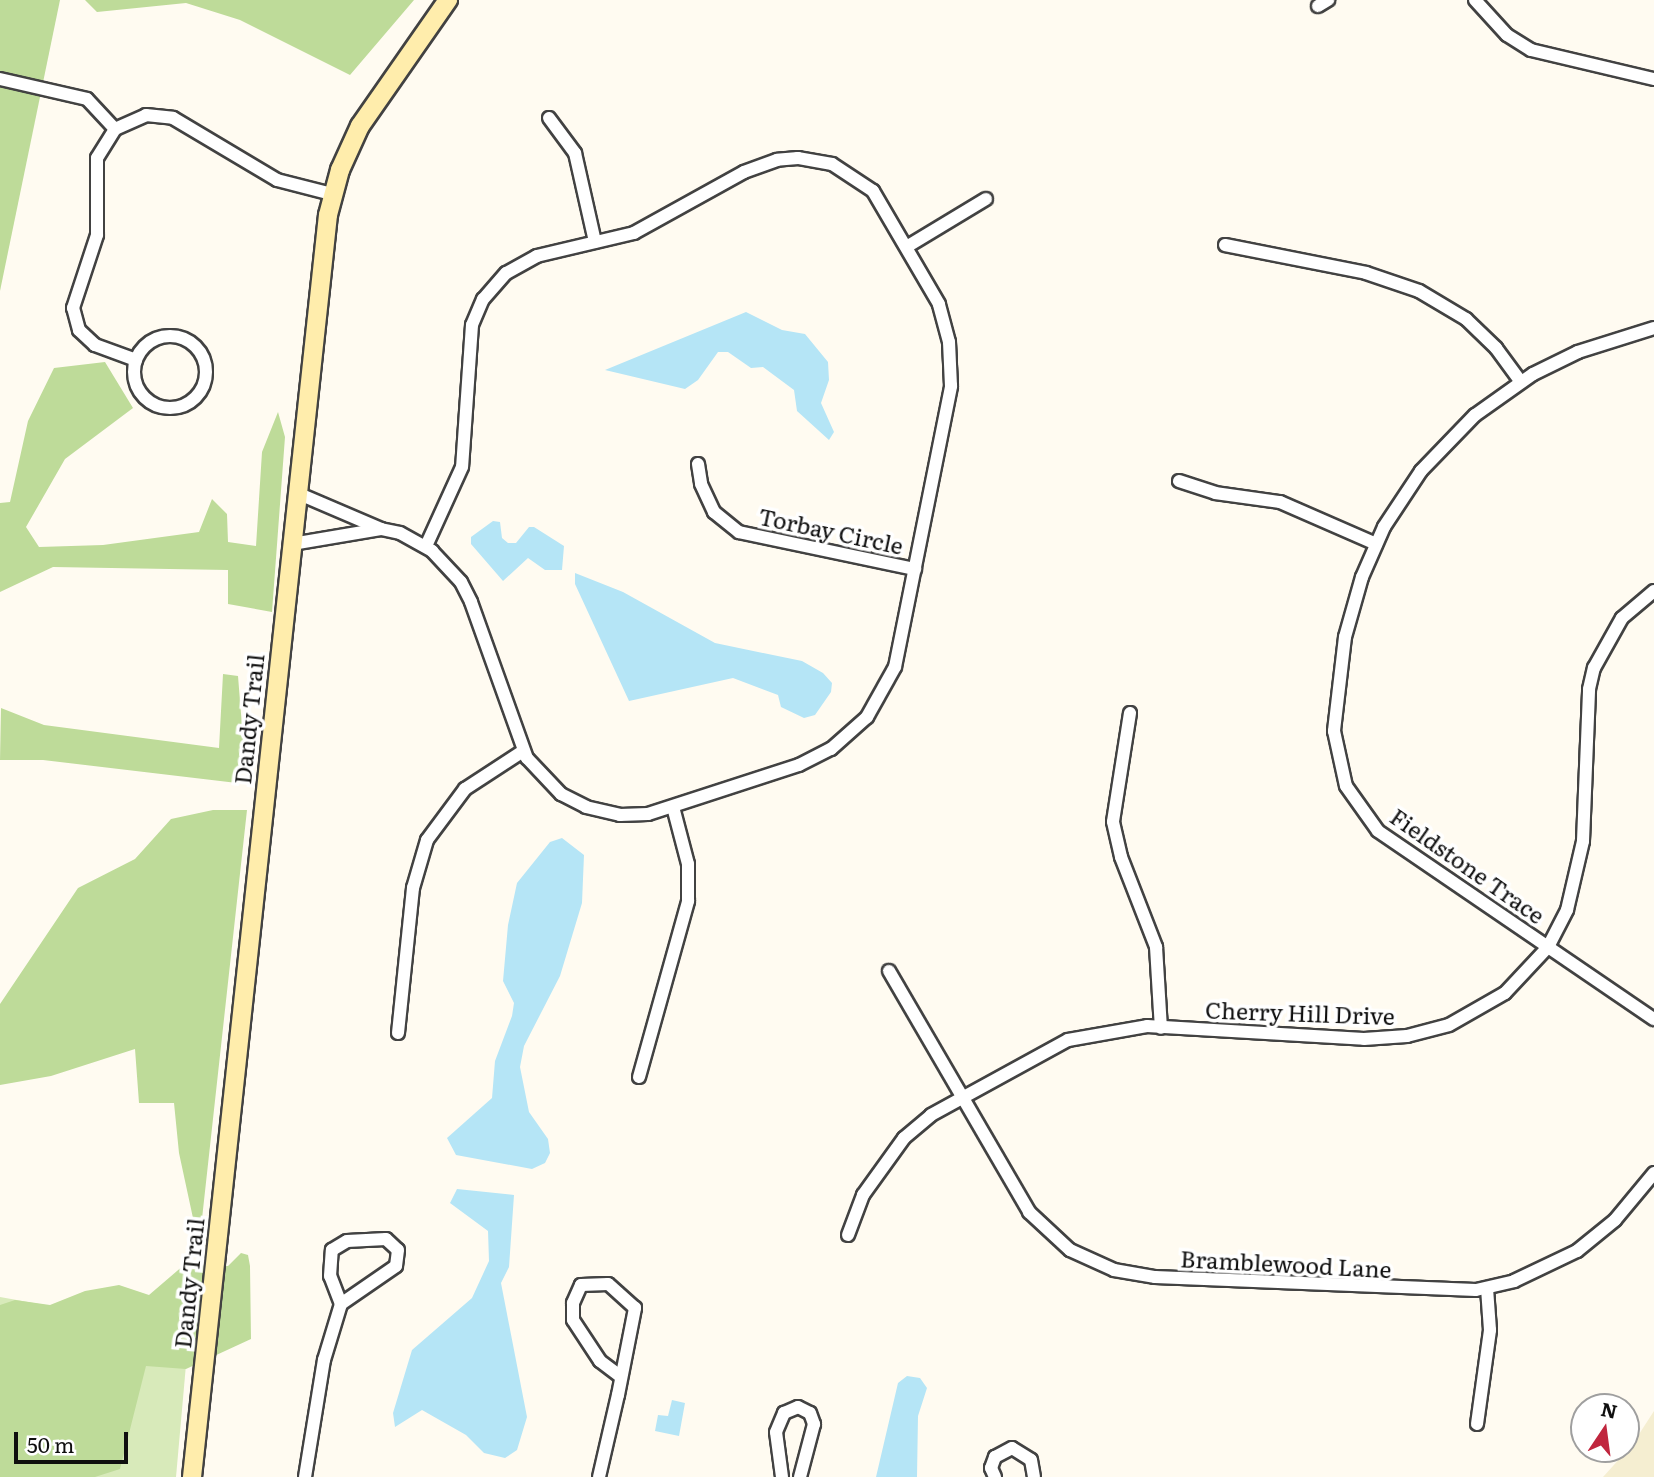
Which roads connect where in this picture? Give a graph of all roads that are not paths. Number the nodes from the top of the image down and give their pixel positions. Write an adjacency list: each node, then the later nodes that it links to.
1 (448, 0): 7 (street, Dandy Trail)
2 (1475, 0): 4 (street)
3 (0, 79): 6 (street)
4 (1654, 79)
5 (549, 118): 9 (street)
6 (115, 129): 7 (street); 13 (street)
7 (332, 194): 17 (street, Dandy Trail)
8 (986, 199): 11 (street)
9 (595, 242): 11 (street); 21 (street)
10 (1225, 245): 14 (street)
11 (908, 247): 22 (street)
12 (1654, 328): 14 (street, Fieldstone Trace)
13 (136, 360): 13 (street)
14 (1521, 382): 20 (street, Fieldstone Trace)
15 (698, 464): 22 (street, Torbay Circle)
16 (1179, 481): 20 (street)
17 (297, 493): 18 (street); 19 (street, Dandy Trail)
18 (381, 529): 19 (street); 21 (street)
19 (292, 544): 40 (street, Dandy Trail)
20 (1376, 544): 27 (street, Fieldstone Trace)
21 (426, 546): 25 (street)
22 (915, 569): 26 (street)
23 (1654, 591): 27 (street, Cherry Hill Drive)
24 (1130, 713): 30 (street)
25 (523, 751): 26 (street); 31 (street)
26 (673, 807): 32 (street)
27 (1548, 947): 29 (street, Fieldstone Trace); 30 (street, Cherry Hill Drive)
28 (889, 971): 33 (street, Bramblewood Lane)
29 (1654, 1019)
30 (1161, 1028): 33 (street, Cherry Hill Drive)
31 (398, 1033)
32 (639, 1077)
33 (962, 1097): 35 (street, Cherry Hill Drive); 36 (street, Bramblewood Lane)
34 (1654, 1173): 36 (street, Bramblewood Lane)
35 (848, 1235)
36 (1487, 1287): 39 (street)
37 (341, 1304): 37 (street); 41 (street)
38 (621, 1377): 38 (street); 42 (street)
39 (1477, 1424)
40 (192, 1477)
41 (305, 1477)
42 (599, 1477)
43 (782, 1477): 44 (street)
44 (800, 1477)
45 (995, 1477): 46 (street)
46 (1034, 1477)

